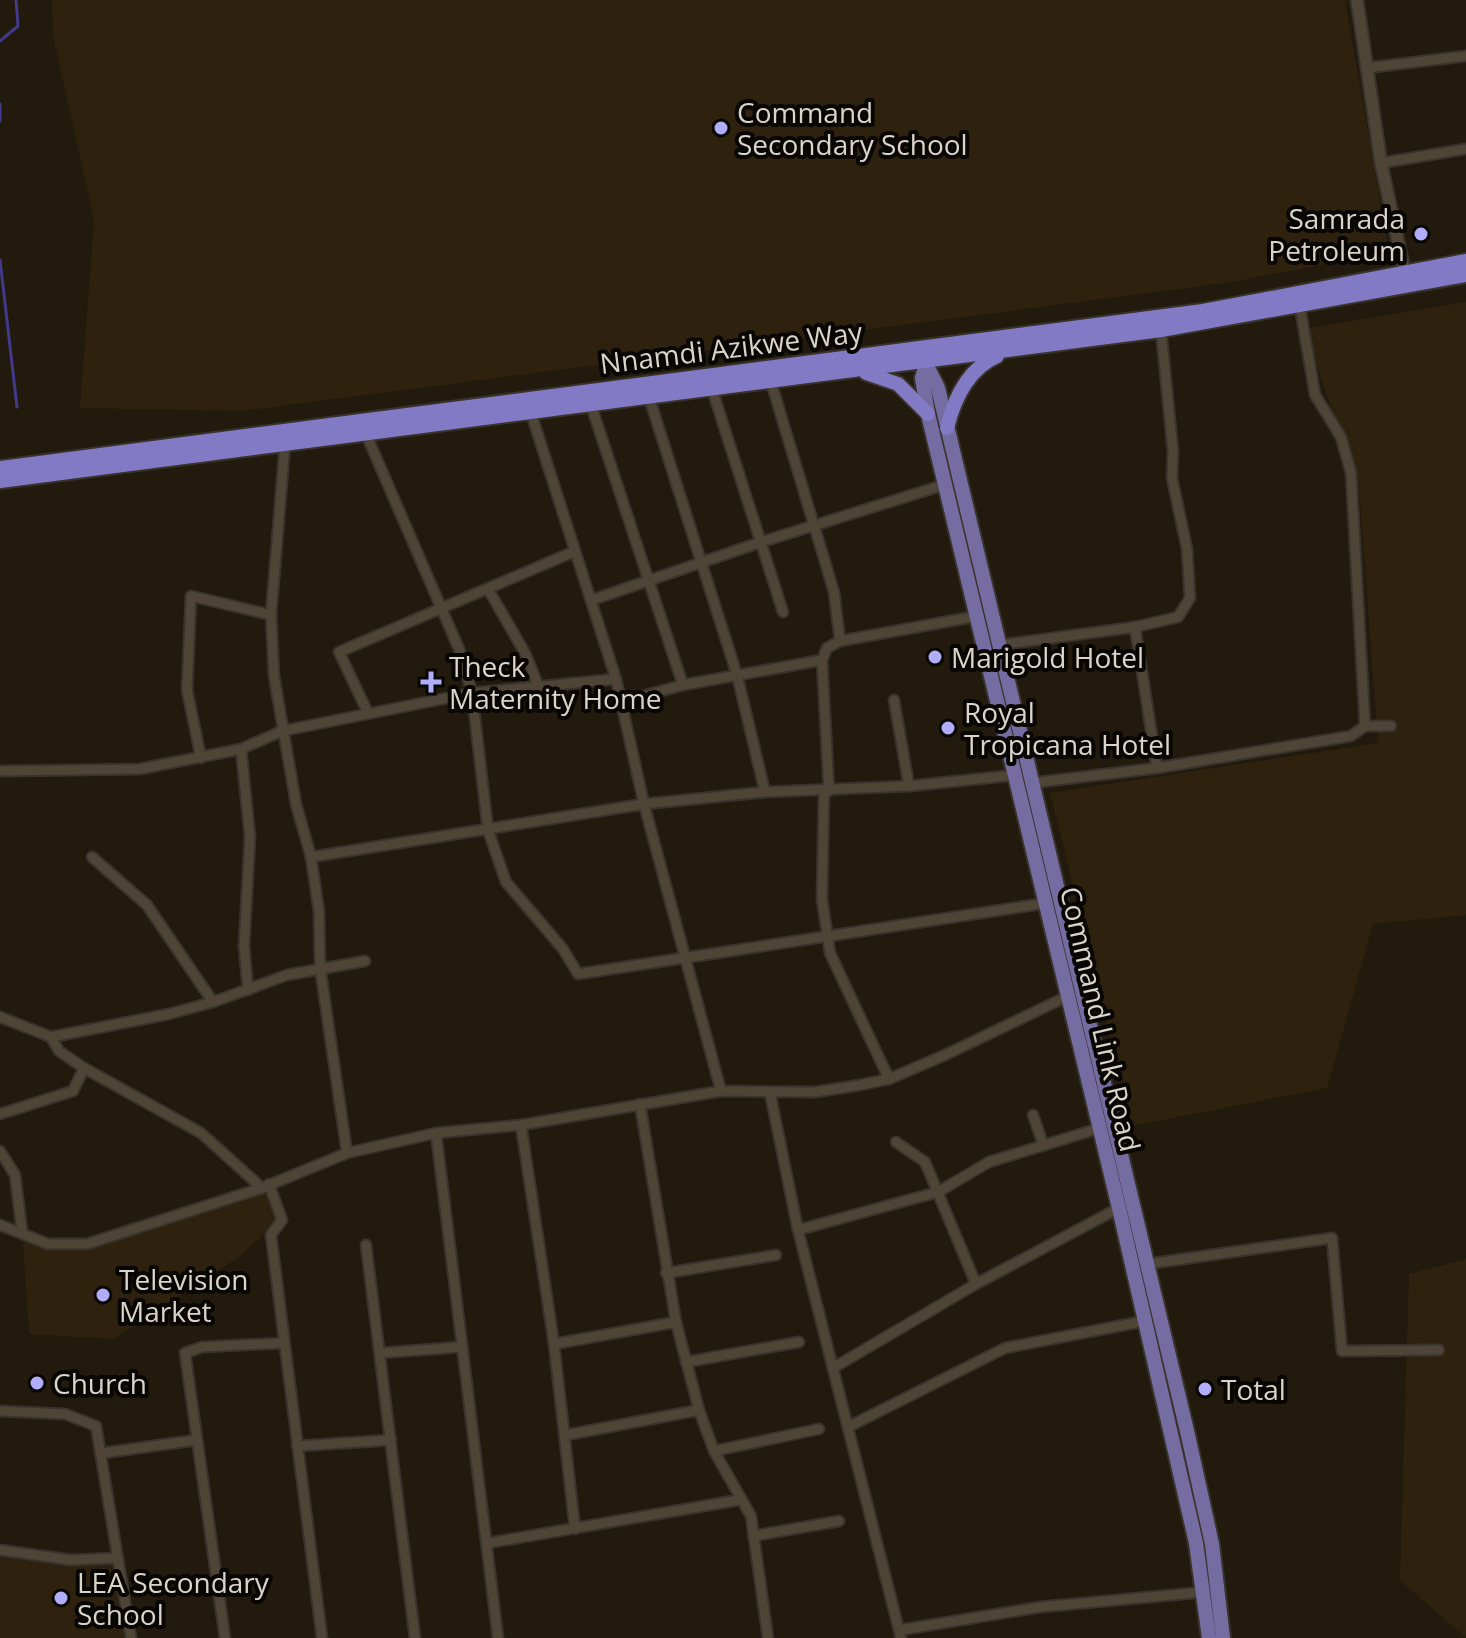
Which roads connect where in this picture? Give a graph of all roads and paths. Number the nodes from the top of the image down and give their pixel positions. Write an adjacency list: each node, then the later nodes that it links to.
1 (1357, 0): 3 (street)
2 (1466, 56): 3 (street)
3 (1366, 68): 5 (street)
4 (1466, 149): 5 (street)
5 (1381, 163): 7 (street)
6 (1466, 261): 7 (highway, Nnamdi Azikwe Way)
7 (1405, 274): 11 (highway, Nnamdi Azikwe Way)
8 (1466, 275): 9 (highway, Nnamdi Azikwe Way)
9 (1300, 307): 10 (highway, Nnamdi Azikwe Way); 51 (street)
10 (1161, 330): 12 (highway, Nnamdi Azikwe Way); 39 (street)
11 (950, 345): 13 (highway, Nnamdi Azikwe Way); 14 (main road)
12 (1019, 349): 14 (highway, Nnamdi Azikwe Way); 22 (highway)
13 (880, 354): 14 (main road); 25 (highway, Nnamdi Azikwe Way)
14 (925, 362): 15 (highway, Nnamdi Azikwe Way); 21 (main road, Command Link Road); 22 (main road, Command Link Road)
15 (842, 372): 16 (highway, Nnamdi Azikwe Way); 21 (highway)
16 (771, 382): 17 (highway, Nnamdi Azikwe Way); 28 (street)
17 (712, 389): 18 (highway, Nnamdi Azikwe Way); 29 (street)
18 (649, 397): 19 (highway, Nnamdi Azikwe Way); 31 (street)
19 (591, 405): 20 (highway, Nnamdi Azikwe Way); 32 (street)
20 (531, 413): 23 (highway, Nnamdi Azikwe Way); 30 (street)
21 (928, 414): 27 (main road, Command Link Road)
22 (947, 428): 41 (main road, Command Link Road)
23 (366, 434): 24 (highway, Nnamdi Azikwe Way); 35 (street)
24 (285, 444): 26 (highway, Nnamdi Azikwe Way); 37 (street)
25 (0, 468)
26 (0, 481)
27 (947, 484): 28 (street); 38 (main road, Command Link Road)
28 (816, 525): 29 (street); 40 (street)
29 (761, 542): 31 (street); 36 (street)
30 (573, 552): 33 (street); 34 (street)
31 (702, 561): 32 (street); 43 (street)
32 (649, 581): 34 (street); 46 (street)
33 (488, 589): 35 (street); 45 (street)
34 (592, 600): 44 (street)
35 (440, 609): 47 (street); 50 (street)
36 (783, 612)
37 (271, 615): 53 (street); 55 (street)
38 (978, 616): 40 (street); 58 (main road, Command Link Road)
39 (1135, 627): 41 (street); 56 (street)
40 (840, 641): 42 (street)
41 (999, 645): 59 (main road, Command Link Road)
42 (822, 660): 43 (street); 61 (street)
43 (737, 675): 46 (street); 62 (street)
44 (616, 679): 45 (street); 49 (street)
45 (538, 685): 47 (street)
46 (683, 685): 49 (street)
47 (472, 693): 50 (street); 64 (street)
48 (894, 700): 60 (street)
49 (621, 702): 63 (street)
50 (368, 713): 53 (street)
51 (1365, 726): 52 (street); 56 (street)
52 (1391, 726)
53 (282, 731): 54 (street); 67 (street)
54 (241, 749): 55 (street); 73 (street)
55 (201, 758): 57 (street)
56 (1157, 768): 59 (street)
57 (0, 771)
58 (1016, 775): 60 (street); 65 (main road, Command Link Road)
59 (1031, 783): 65 (main road, Command Link Road)
60 (909, 786): 61 (street)
61 (827, 791): 62 (street); 69 (street)
62 (765, 792): 63 (street)
63 (644, 804): 64 (street); 70 (street)
64 (488, 830): 67 (street); 70 (street)
65 (1040, 850): 68 (main road, Command Link Road); 100 (main road, Command Link Road)
66 (92, 857): 75 (street)
67 (311, 857): 72 (street)
68 (1047, 903): 69 (street); 74 (main road, Command Link Road)
69 (828, 934): 70 (street); 79 (street)
70 (685, 958): 80 (street)
71 (365, 961): 72 (street)
72 (320, 967): 73 (street); 91 (street)
73 (248, 990): 75 (street)
74 (1068, 996): 79 (street); 86 (main road, Command Link Road)
75 (213, 1002): 77 (street)
76 (0, 1017): 77 (street)
77 (51, 1037): 78 (street)
78 (84, 1068): 83 (street); 92 (street)
79 (889, 1079): 81 (street)
80 (721, 1091): 81 (street); 82 (street)
81 (770, 1093): 96 (street)
82 (640, 1104): 85 (street); 101 (street)
83 (0, 1114)
84 (1033, 1115): 89 (street)
85 (521, 1125): 87 (street); 107 (street)
86 (1100, 1128): 89 (street); 94 (main road, Command Link Road)
87 (436, 1133): 91 (street); 108 (street)
88 (896, 1142): 93 (street)
89 (1043, 1144): 93 (street)
90 (0, 1151): 97 (street)
91 (347, 1153): 92 (street)
92 (265, 1186): 97 (street); 106 (street)
93 (938, 1192): 96 (street); 102 (street)
94 (1119, 1208): 102 (street); 103 (main road, Command Link Road)
95 (0, 1225): 97 (street)
96 (798, 1230): 112 (street)
97 (22, 1231)
98 (366, 1245): 110 (street)
99 (776, 1255): 101 (street)
100 (1147, 1264): 109 (street); 139 (main road, Command Link Road)
101 (666, 1273): 104 (street)
102 (976, 1284): 112 (street)
103 (1145, 1321): 115 (street); 130 (main road, Command Link Road)
104 (676, 1322): 107 (street); 111 (street)
105 (799, 1342): 111 (street)
106 (284, 1343): 118 (street); 120 (street)
107 (554, 1344): 117 (street)
108 (460, 1347): 110 (street); 127 (street)
109 (1439, 1350)
110 (380, 1353): 119 (street)
111 (686, 1362): 113 (street)
112 (833, 1368): 115 (street)
113 (699, 1410): 117 (street); 121 (street)
114 (0, 1411): 122 (street)
115 (850, 1426): 131 (street)
116 (819, 1429): 121 (street)
117 (566, 1435): 125 (street)
118 (196, 1440): 122 (street); 133 (street)
119 (391, 1440): 120 (street); 135 (street)
120 (297, 1446): 134 (street)
121 (714, 1451): 123 (street)
122 (103, 1453): 129 (street)
123 (739, 1500): 125 (street); 126 (street)
124 (839, 1521): 126 (street)
125 (575, 1529): 127 (street)
126 (753, 1536): 137 (street)
127 (488, 1543): 136 (street)
128 (0, 1550): 129 (street)
129 (118, 1558): 132 (street)
130 (1205, 1592): 131 (street); 138 (main road, Command Link Road)
131 (900, 1634)
132 (131, 1638)
133 (225, 1638)
134 (322, 1638)
135 (415, 1638)
136 (498, 1638)
137 (768, 1638)
138 (1209, 1638)
139 (1223, 1638)

